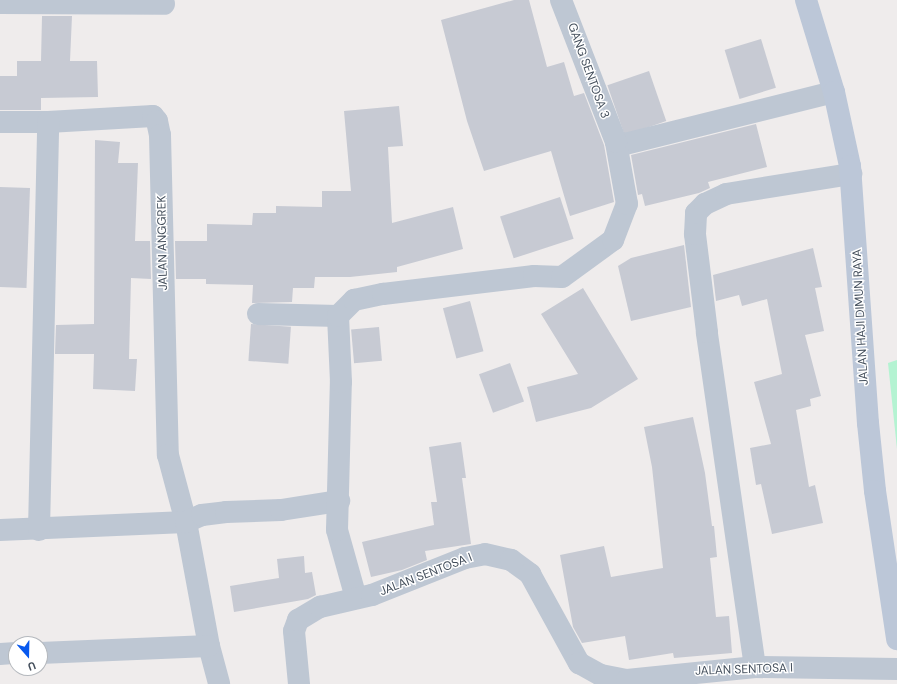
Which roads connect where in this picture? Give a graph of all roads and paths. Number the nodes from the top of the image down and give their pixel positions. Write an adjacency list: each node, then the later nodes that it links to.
1 (561, 0): 9 (street, GANG SENTOSA 3)
2 (806, 0): 6 (street, JALAN HAJI DIMUN RAYA)
3 (80, 2): 4 (street); 5 (street)
4 (0, 3)
5 (164, 4)
6 (834, 92): 9 (street); 10 (street, JALAN HAJI DIMUN RAYA)
7 (0, 122): 8 (street, JALAN ANGGREK)
8 (48, 122): 14 (street, JALAN ANGGREK); 16 (street)
9 (616, 142): 12 (street, GANG SENTOSA 3)
10 (851, 174): 18 (street, JALAN HAJI DIMUN RAYA); 21 (street)
11 (258, 314): 12 (street)
12 (338, 316): 13 (street)
13 (339, 501): 14 (street); 17 (street)
14 (194, 519): 16 (street); 19 (street)
15 (0, 530): 16 (street)
16 (38, 530)
17 (356, 598): 21 (street, JALAN SENTOSA I); 24 (street, JALAN SENTOSA I)
18 (897, 638)
19 (209, 646): 20 (street); 23 (street)
20 (48, 653)
21 (755, 667): 22 (street, JALAN SENTOSA I)
22 (897, 669)
23 (219, 684)
24 (299, 684)

